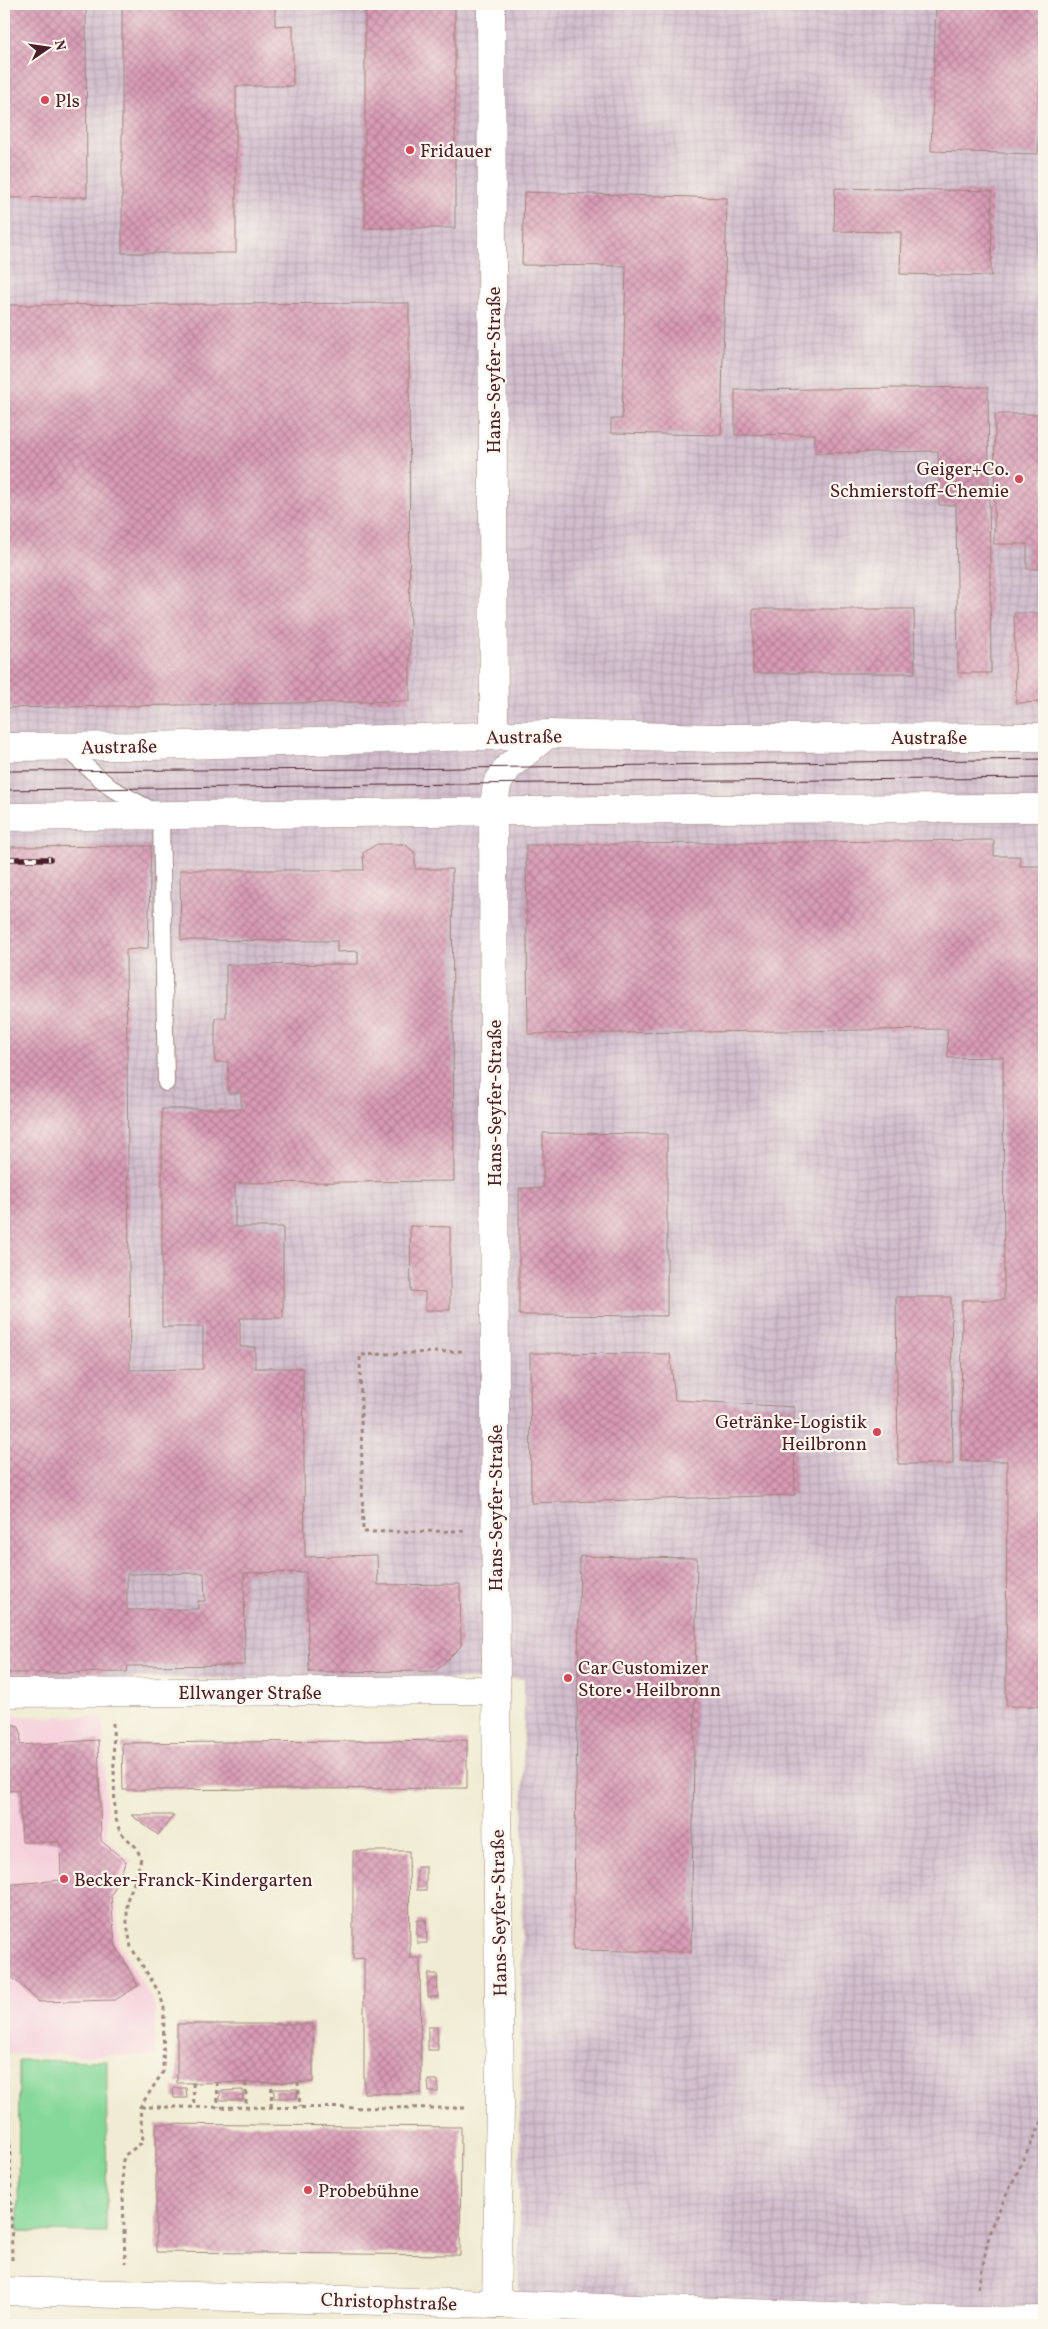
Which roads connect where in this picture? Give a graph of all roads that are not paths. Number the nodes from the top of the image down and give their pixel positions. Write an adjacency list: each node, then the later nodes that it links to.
1 (491, 4): 3 (street, Hans-Seyfer-Straße)
2 (548, 734): 3 (street, Austraße); 4 (street, Austraße); 8 (street, Hans-Seyfer-Straße)
3 (494, 736): 5 (street, Austraße)
4 (1044, 737)
5 (64, 747): 6 (street, Austraße); 9 (lane)
6 (4, 748)
7 (1044, 808): 8 (street)
8 (493, 812): 9 (street); 12 (street, Hans-Seyfer-Straße)
9 (161, 815): 10 (street); 11 (lane)
10 (4, 817)
11 (166, 1083)
12 (496, 1690): 13 (street, Ellwanger Straße); 15 (street, Hans-Seyfer-Straße)
13 (4, 1693)
14 (8, 2291): 15 (street, Christophstraße)
15 (496, 2304): 16 (street, Christophstraße)
16 (1044, 2320)

